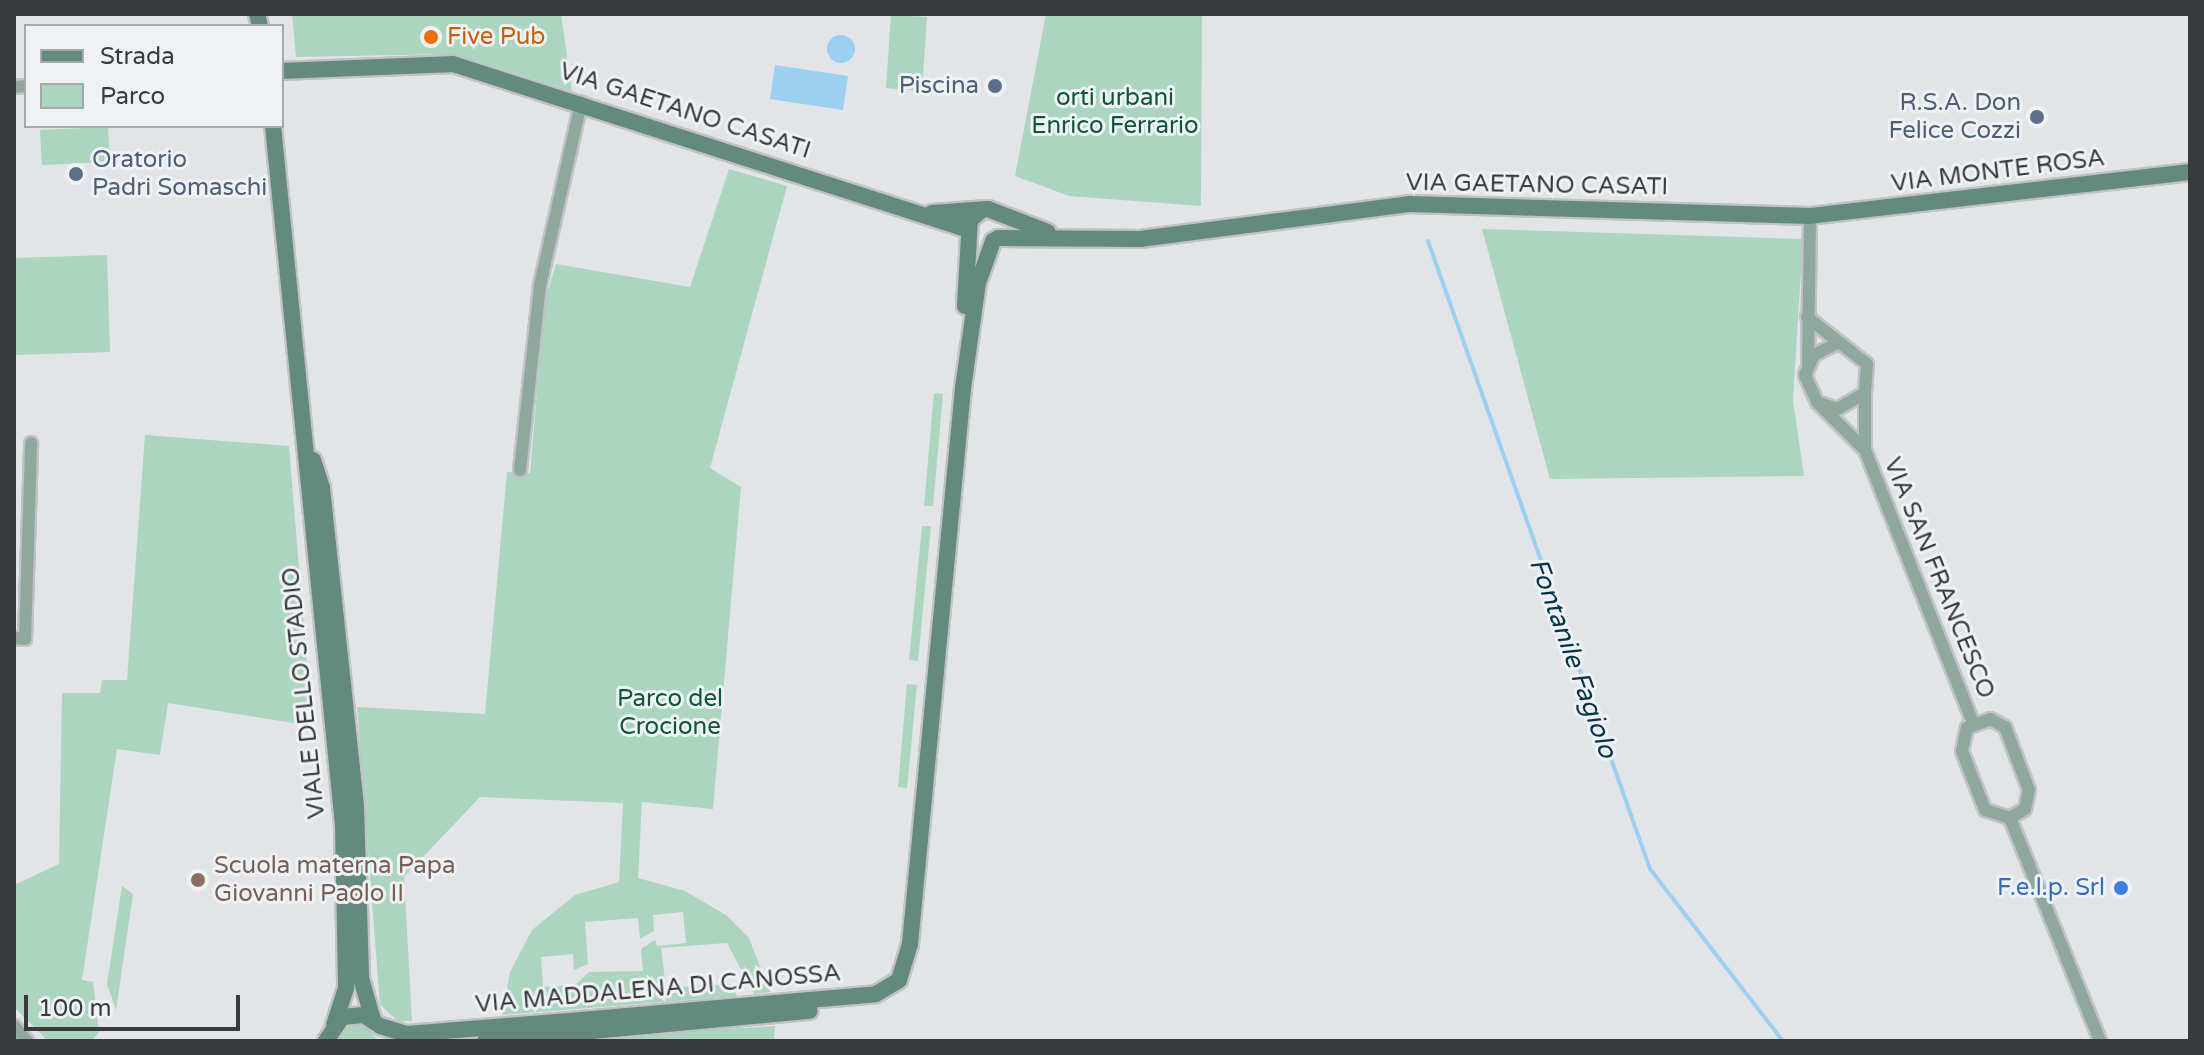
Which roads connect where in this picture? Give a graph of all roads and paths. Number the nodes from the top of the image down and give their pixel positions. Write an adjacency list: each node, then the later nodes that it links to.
1 (284, 71): 2 (street, VIA GAETANO CASATI)
2 (581, 103): 6 (street, VIA GAETANO CASATI); 20 (street)
3 (273, 128): 19 (street, VIALE DELLO STADIO)
4 (2190, 172): 7 (street, VIA MONTE ROSA)
5 (990, 212): 6 (street, VIA GAETANO CASATI); 8 (street); 9 (street); 10 (street, VIA GAETANO CASATI)
6 (929, 213): 8 (street, VIA GAETANO CASATI)
7 (1810, 216): 10 (street, VIA GAETANO CASATI); 11 (street)
8 (970, 232): 9 (street, VIA GAETANO CASATI); 14 (street, VIA MADDALENA DI CANOSSA)
9 (995, 239): 10 (street, VIA GAETANO CASATI); 14 (street, VIA MADDALENA DI CANOSSA)
10 (1073, 239)
11 (1807, 317): 12 (street, VIA SAN FRANCESCO); 13 (street)
12 (1834, 345): 13 (street); 15 (street, VIA SAN FRANCESCO)
13 (1808, 364): 16 (street)
14 (963, 388): 24 (street, VIA MADDALENA DI CANOSSA)
15 (1865, 393): 16 (street); 18 (street, VIA SAN FRANCESCO)
16 (1817, 402): 18 (street, VIA SAN FRANCESCO)
17 (31, 443): 21 (street)
18 (1865, 450): 22 (street, VIA SAN FRANCESCO)
19 (310, 451): 32 (street, VIALE DELLO STADIO); 33 (street, VIALE DELLO STADIO)
20 (520, 470)
21 (14, 638)
22 (1973, 723): 23 (street, VIA SAN FRANCESCO); 23 (street, VIA SAN FRANCESCO)
23 (2010, 818): 38 (street)
24 (910, 944): 25 (street, VIA MADDALENA DI CANOSSA); 26 (street, VIA MADDALENA DI CANOSSA)
25 (747, 1005): 26 (street); 27 (street, VIA MADDALENA DI CANOSSA); 30 (street)
26 (825, 1009): 30 (street, VIA MADDALENA DI CANOSSA)
27 (647, 1014): 28 (street, VIA MADDALENA DI CANOSSA); 35 (street)
28 (581, 1020): 29 (street, VIA MADDALENA DI CANOSSA); 35 (street)
29 (555, 1022): 34 (street, VIA MADDALENA DI CANOSSA); 36 (street)
30 (683, 1024): 35 (street, VIA MADDALENA DI CANOSSA)
31 (14, 1026): 37 (street)
32 (379, 1029): 33 (street, VIALE DELLO STADIO); 34 (street, VIA MADDALENA DI CANOSSA)
33 (326, 1034)
34 (490, 1034): 36 (street, VIA MADDALENA DI CANOSSA)
35 (596, 1036): 36 (street, VIA MADDALENA DI CANOSSA)
36 (514, 1038)
37 (27, 1041)
38 (2100, 1041)

